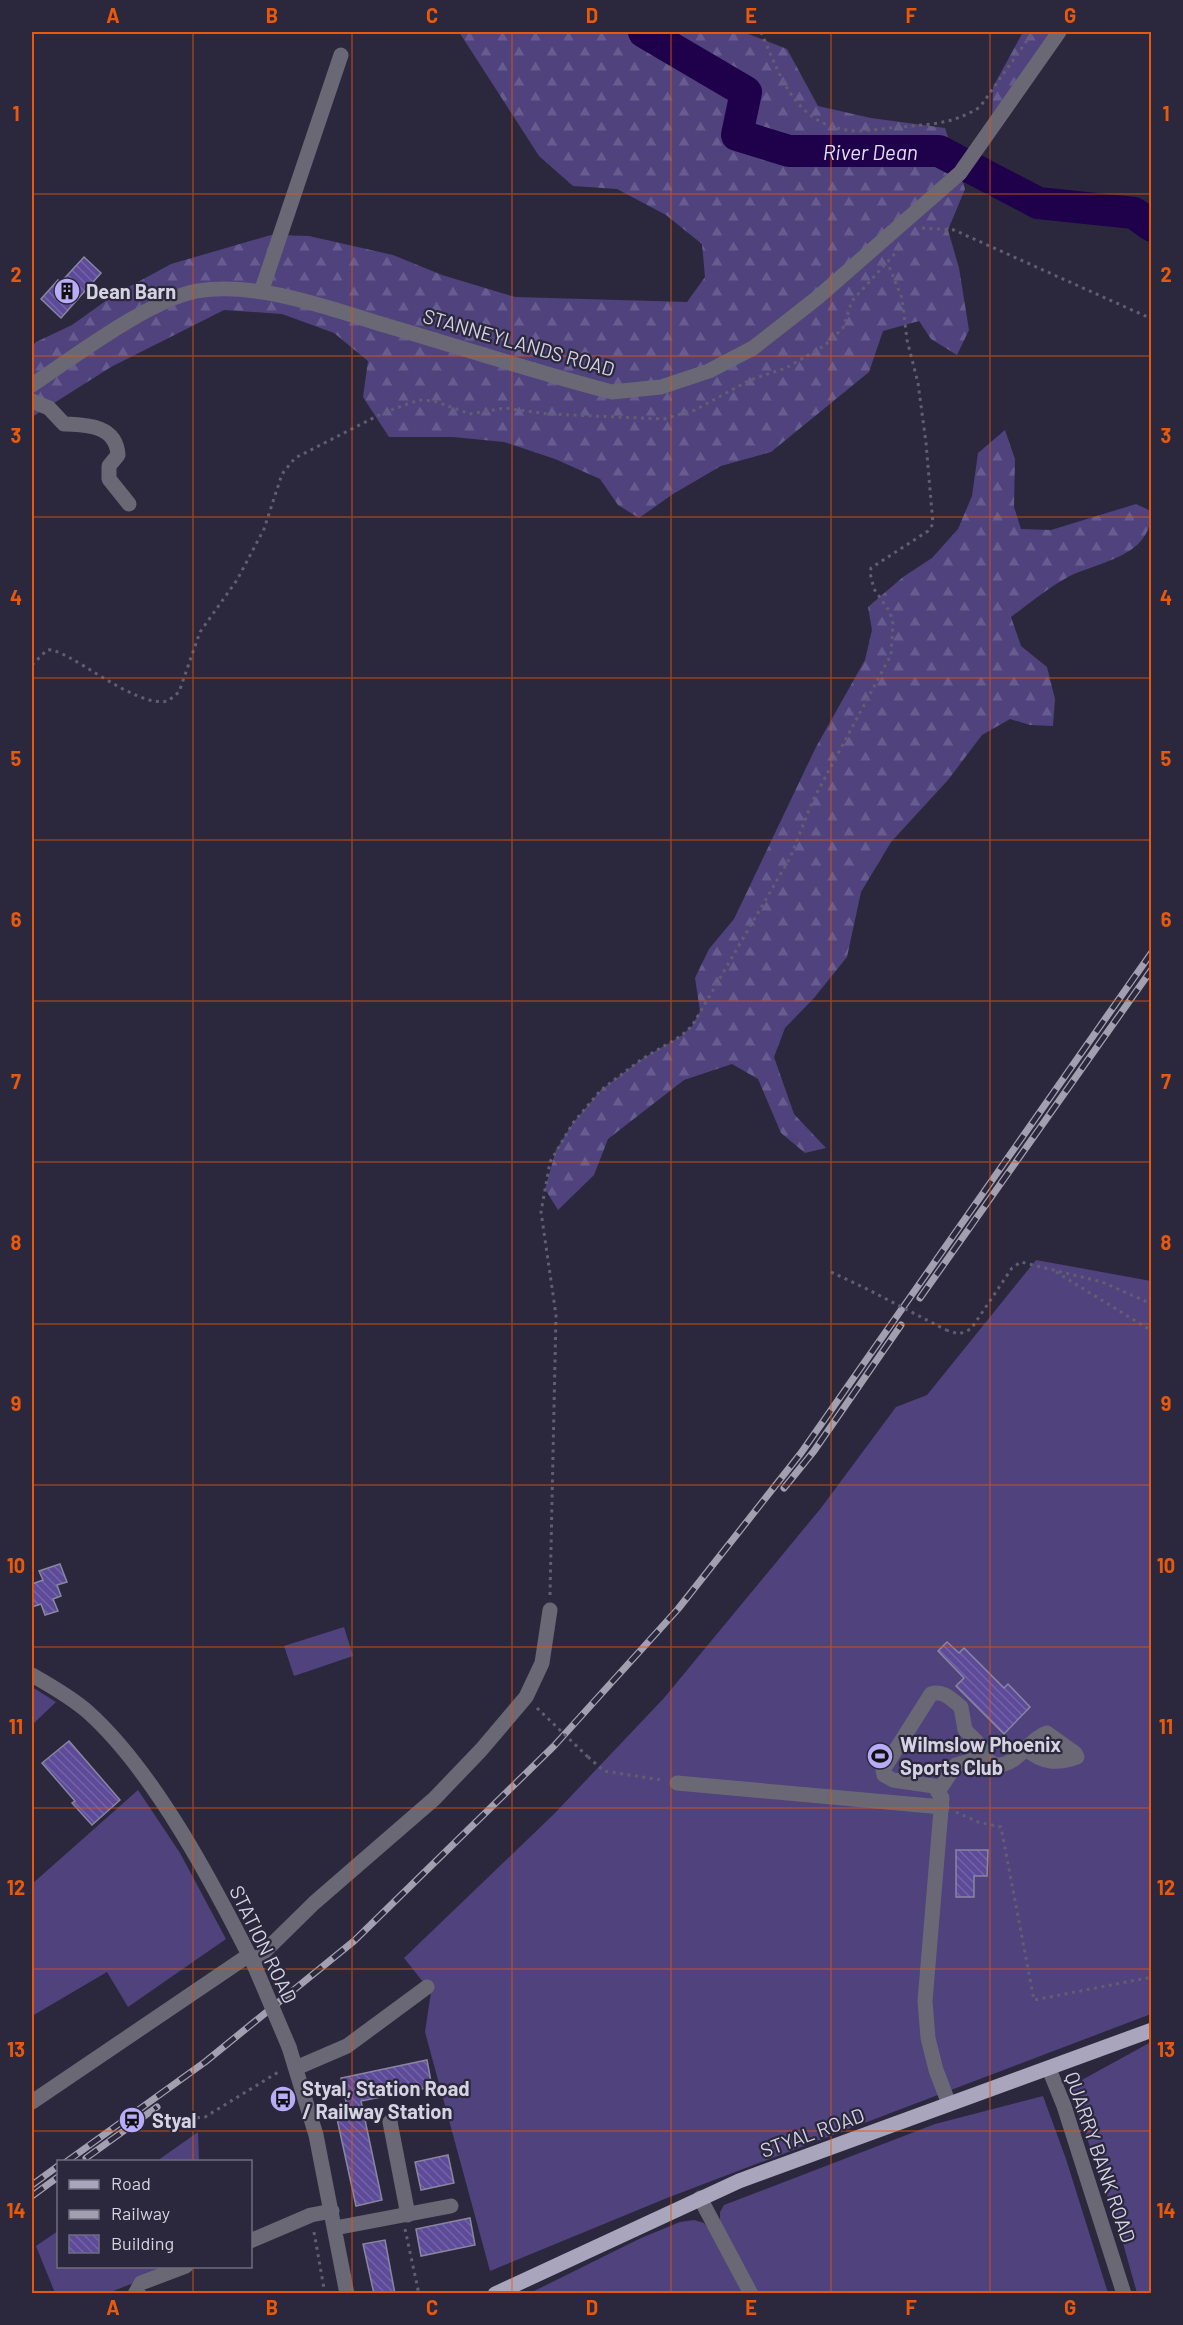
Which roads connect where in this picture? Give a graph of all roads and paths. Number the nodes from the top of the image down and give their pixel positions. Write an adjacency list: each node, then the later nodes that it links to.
1 (761, 32): 2 (path)
2 (1033, 32)
3 (1059, 32): 7 (street, STANNEYLANDS ROAD)
4 (341, 55): 7 (street)
5 (912, 228): 8 (path)
6 (902, 245): 18 (path)
7 (261, 292): 9 (street, STANNEYLANDS ROAD)
8 (1152, 319)
9 (32, 385)
10 (32, 401): 12 (street)
11 (525, 411): 13 (path)
12 (129, 504)
13 (32, 665)
14 (1052, 1270): 15 (path, bridge); 16 (path); 17 (path)
15 (831, 1272)
16 (1152, 1304)
17 (1152, 1331)
18 (550, 1610): 26 (street)
19 (32, 1675): 26 (street, STATION ROAD)
20 (537, 1708): 23 (path, bridge)
21 (1028, 1750): 22 (street)
22 (984, 1756): 24 (street); 24 (street)
23 (677, 1783): 25 (street)
24 (939, 1790): 25 (street)
25 (942, 1806): 27 (path); 33 (street)
26 (252, 1962): 30 (street, STATION ROAD, bridge); 32 (street)
27 (1152, 1977)
28 (427, 1987): 30 (street)
29 (1152, 2030): 31 (main road, STYAL ROAD)
30 (295, 2065): 34 (path); 38 (street, STATION ROAD)
31 (1049, 2068): 33 (main road, STYAL ROAD); 50 (street, QUARRY BANK ROAD)
32 (32, 2102)
33 (949, 2104): 36 (main road, STYAL ROAD)
34 (182, 2119)
35 (390, 2122): 40 (street)
36 (700, 2198): 48 (main road, STYAL ROAD); 49 (street)
37 (451, 2206): 40 (street)
38 (332, 2211): 39 (street); 41 (street, STATION ROAD)
39 (311, 2215): 42 (street); 45 (path)
40 (405, 2215): 41 (street); 47 (path)
41 (335, 2228): 46 (street, STATION ROAD)
42 (252, 2240)
43 (181, 2268): 44 (street)
44 (135, 2294)
45 (325, 2294)
46 (347, 2294)
47 (419, 2294)
48 (495, 2294)
49 (752, 2294)
50 (1124, 2294)

